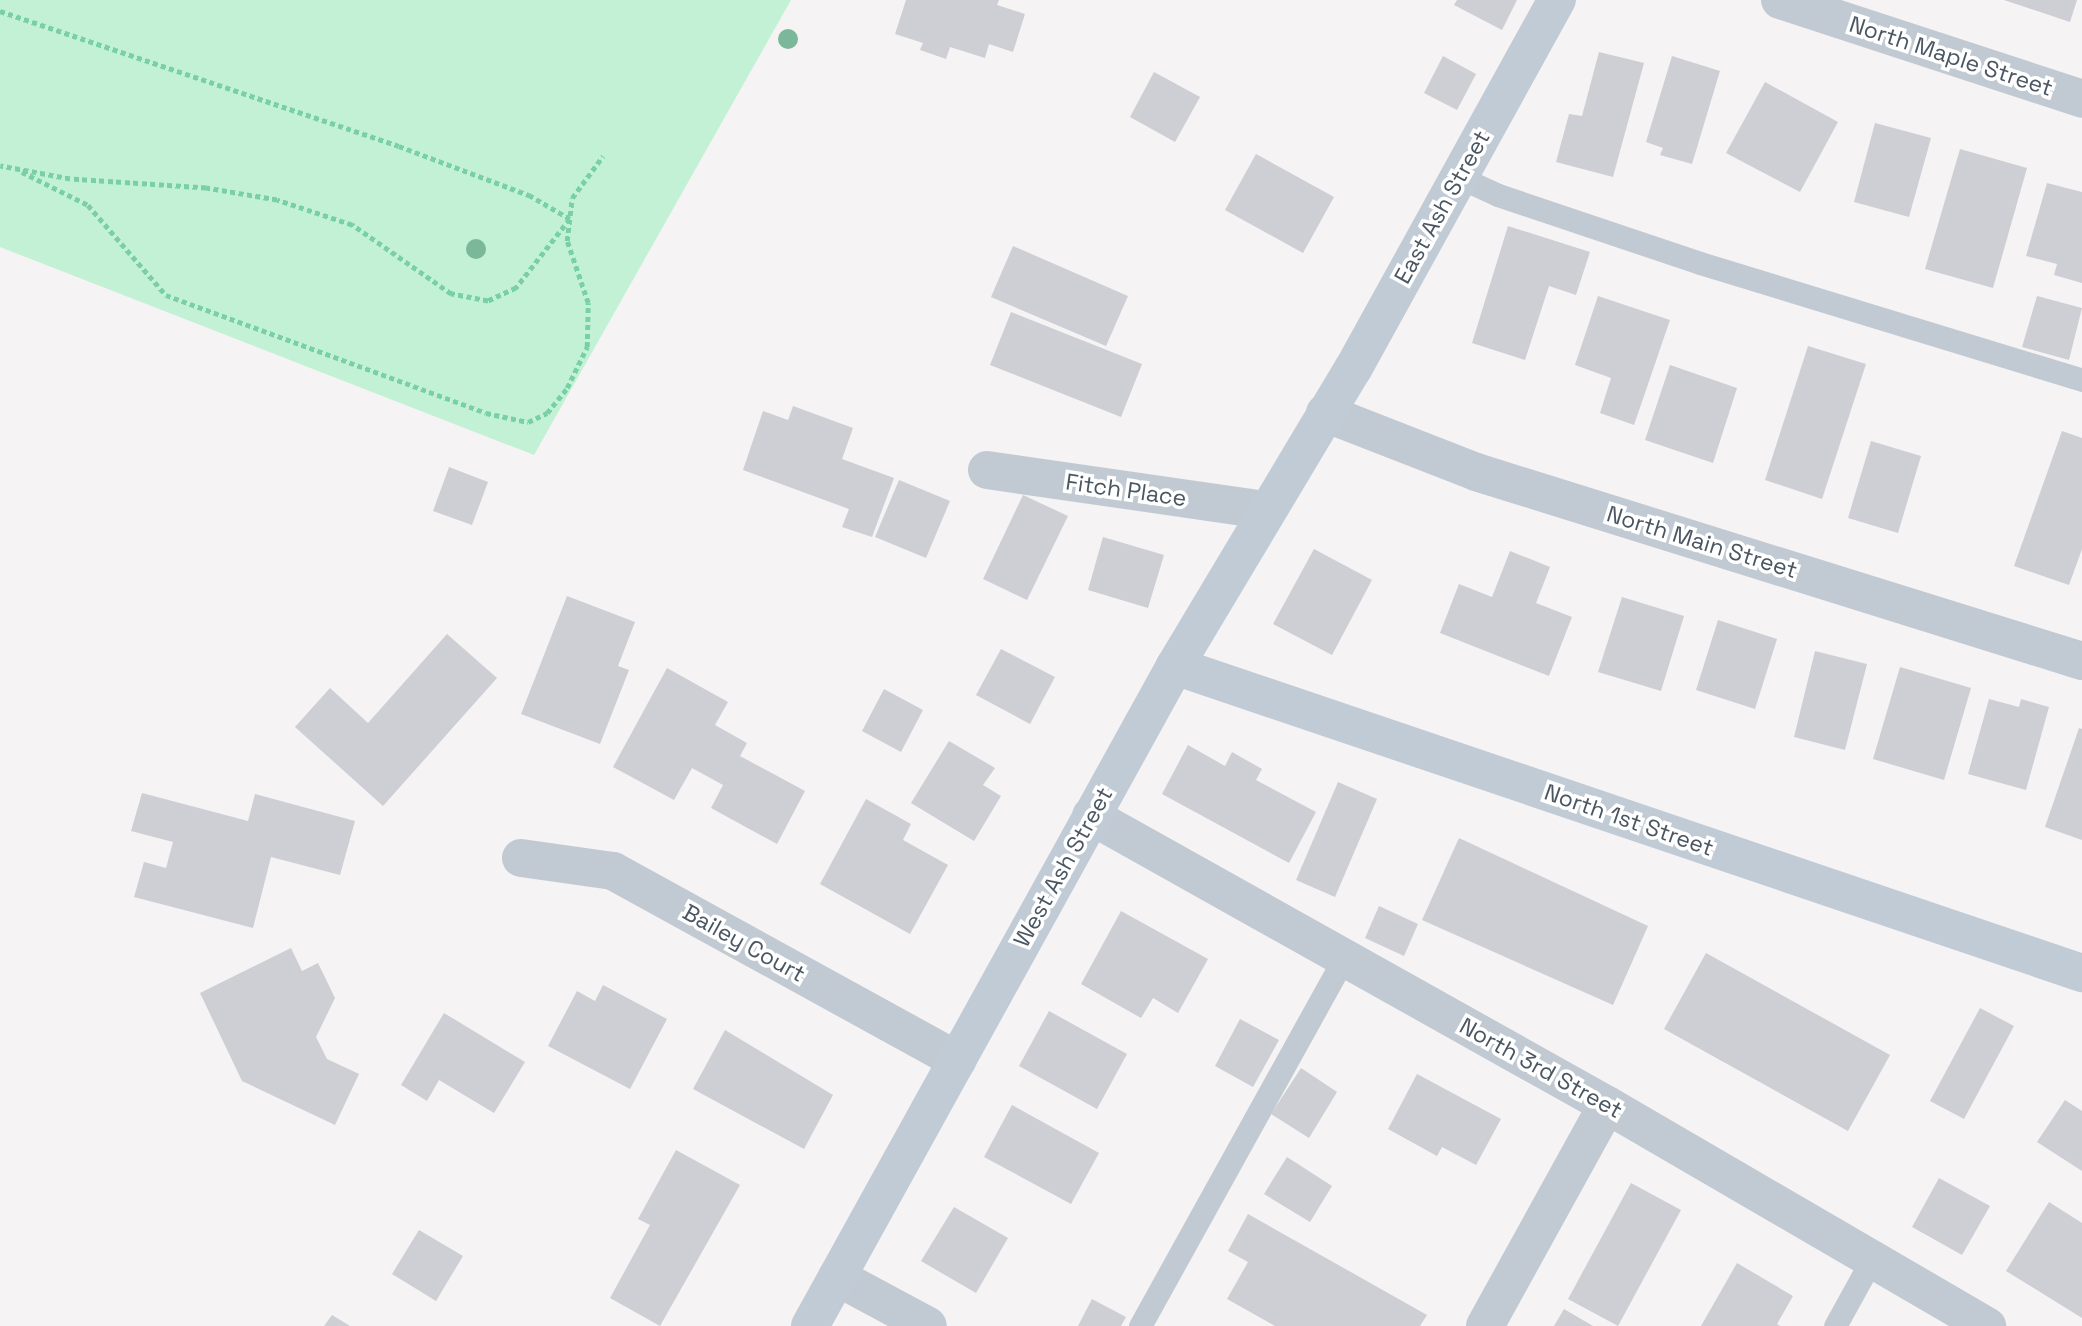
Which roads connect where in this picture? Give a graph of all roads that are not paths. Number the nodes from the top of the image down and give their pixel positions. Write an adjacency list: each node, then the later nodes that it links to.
1 (1557, 0): 4 (street, East Ash Street)
2 (1780, 0): 3 (street, North Maple Street)
3 (2082, 99)
4 (1459, 177): 5 (lane); 6 (street, East Ash Street)
5 (2082, 380)
6 (1325, 413): 8 (street, West Ash Street); 9 (street, North Main Street)
7 (987, 470): 8 (street, Fitch Place)
8 (1265, 510): 10 (street, West Ash Street)
9 (2082, 661)
10 (1175, 666): 11 (street, West Ash Street); 14 (street, North 1st Street)
11 (1091, 816): 13 (street, North 3rd Street); 15 (street, West Ash Street)
12 (522, 858): 15 (street, Bailey Court)
13 (1344, 958): 16 (street, North 3rd Street); 21 (lane)
14 (2082, 972)
15 (957, 1059): 18 (street, West Ash Street)
16 (1607, 1105): 17 (street, North 3rd Street); 22 (street)
17 (1872, 1259): 23 (lane); 24 (street, North 3rd Street)
18 (837, 1277): 19 (street, West Ash Street); 20 (street)
19 (810, 1326)
20 (929, 1326)
21 (1140, 1326)
22 (1485, 1326)
23 (1835, 1326)
24 (1987, 1326)

